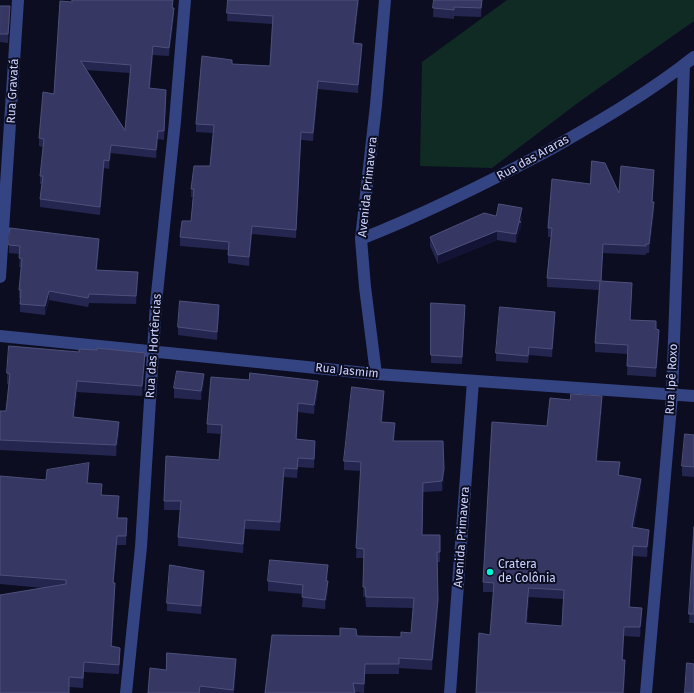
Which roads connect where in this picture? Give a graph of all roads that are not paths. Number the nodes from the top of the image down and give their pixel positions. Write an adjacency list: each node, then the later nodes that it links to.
1 (18, 0): 7 (street, Rua Gravatá)
2 (185, 0): 9 (street, Rua das Hortências)
3 (385, 0): 6 (street, Avenida Primavera)
4 (694, 57): 5 (street, Rua das Araras)
5 (684, 65): 6 (street, Rua das Araras); 12 (street, Rua Ipê Roxo)
6 (362, 240): 10 (street, Avenida Primavera)
7 (0, 277)
8 (0, 336): 9 (street, Rua Jasmim)
9 (153, 350): 10 (street, Rua Jasmim); 14 (street, Rua das Hortências)
10 (376, 374): 11 (street, Rua Jasmim)
11 (473, 381): 12 (street, Rua Jasmim); 15 (street, Avenida Primavera)
12 (672, 395): 13 (street, Rua Jasmim); 16 (street, Rua Ipê Roxo)
13 (694, 396)
14 (126, 693)
15 (450, 693)
16 (646, 693)

